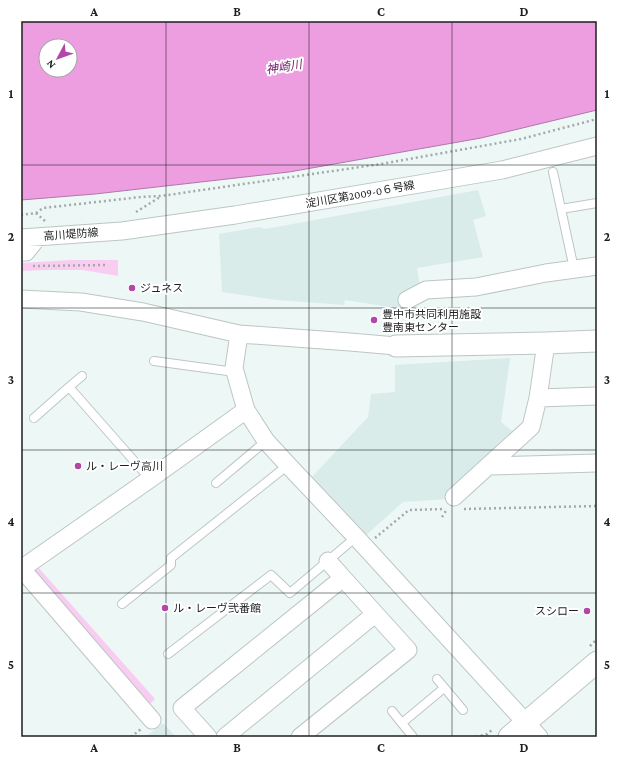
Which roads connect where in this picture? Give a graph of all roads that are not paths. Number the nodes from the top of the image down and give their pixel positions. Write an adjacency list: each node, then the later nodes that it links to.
1 (597, 146): 5 (street, 淀川区第2009-0６号線)
2 (554, 172): 4 (lane)
3 (597, 203): 4 (lane)
4 (561, 209): 10 (lane)
5 (122, 231): 6 (street, 高川堤防線)
6 (38, 237): 7 (street, 高川堤防線); 8 (street)
7 (21, 238)
8 (24, 259)
9 (597, 266): 10 (street)
10 (574, 269): 12 (street)
11 (21, 299): 13 (street)
12 (407, 300)
13 (239, 334): 16 (street); 18 (street)
14 (597, 341): 15 (street)
15 (546, 343): 16 (street); 22 (street)
16 (396, 346)
17 (154, 361): 18 (lane)
18 (235, 372): 23 (street)
19 (82, 376): 20 (lane)
20 (69, 387): 24 (lane); 29 (lane)
21 (597, 396): 22 (street)
22 (538, 398): 28 (street)
23 (246, 410): 25 (street); 29 (street)
24 (34, 418)
25 (266, 441): 27 (street); 30 (lane)
26 (597, 463): 28 (street)
27 (288, 465): 32 (street); 36 (lane)
28 (488, 466): 31 (street)
29 (150, 479): 34 (street)
30 (216, 483)
31 (455, 505)
32 (364, 539): 33 (lane); 46 (street)
33 (328, 561): 35 (street); 38 (lane)
34 (21, 569): 44 (street)
35 (343, 578): 37 (street); 48 (street)
36 (122, 604)
37 (375, 614): 49 (street); 50 (street)
38 (168, 654)
39 (597, 662): 46 (street)
40 (437, 680): 41 (lane)
41 (444, 688): 42 (lane); 45 (lane)
42 (463, 710)
43 (392, 711): 45 (lane)
44 (152, 720)
45 (402, 723): 51 (lane)
46 (532, 730): 47 (street)
47 (503, 731)
48 (208, 737)
49 (225, 737)
50 (300, 737)
51 (413, 737)

